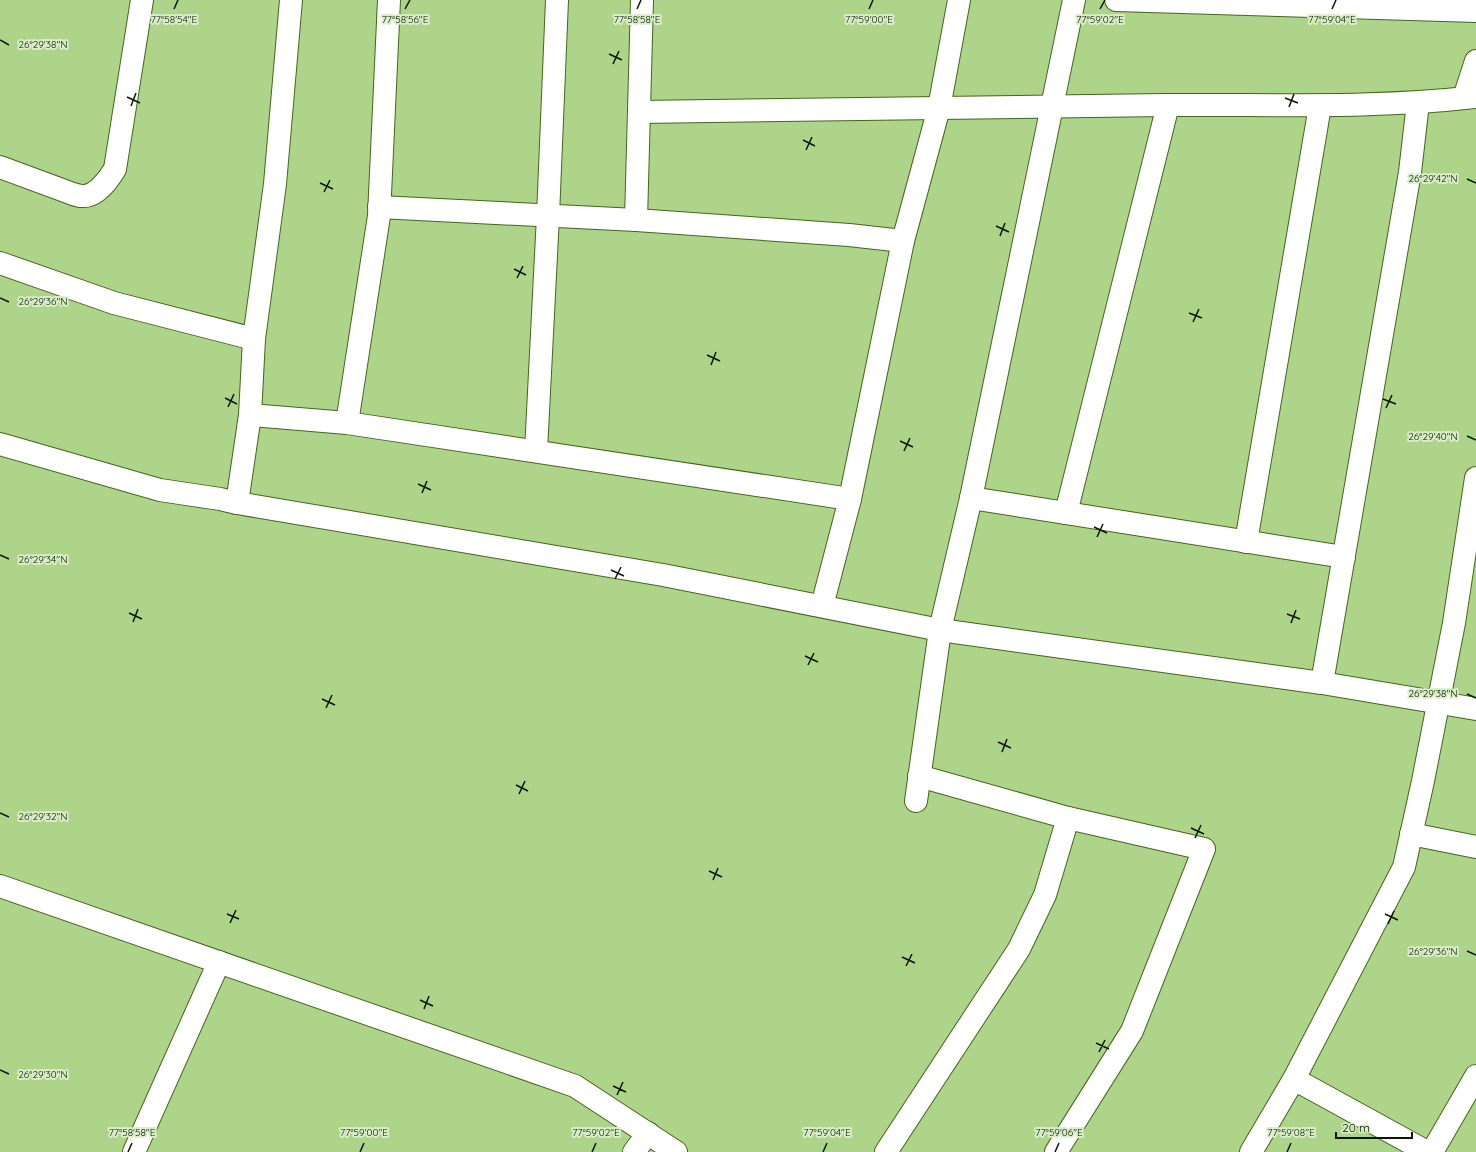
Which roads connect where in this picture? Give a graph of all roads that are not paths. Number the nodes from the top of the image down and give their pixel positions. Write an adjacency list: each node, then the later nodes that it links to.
1 (142, 0): 18 (street)
2 (291, 0): 24 (street)
3 (389, 0): 19 (street)
4 (557, 0): 20 (street)
5 (642, 0): 17 (street)
6 (959, 0): 16 (street)
7 (1074, 0): 14 (street)
8 (1116, 0): 9 (street)
9 (1476, 11)
10 (1476, 61): 11 (street)
11 (1470, 98): 12 (street)
12 (1418, 103): 15 (street); 35 (street)
13 (1168, 105): 14 (street); 15 (street); 33 (street)
14 (1052, 106): 16 (street); 30 (street)
15 (1320, 106): 34 (street)
16 (939, 108): 17 (street); 22 (street)
17 (640, 112): 21 (street)
18 (0, 167)
19 (379, 207): 20 (street); 26 (street)
20 (548, 216): 21 (street); 28 (street)
21 (636, 220): 22 (street)
22 (903, 241): 31 (street)
23 (0, 263): 24 (street)
24 (254, 339): 25 (street)
25 (250, 415): 26 (street); 32 (street)
26 (347, 423): 28 (street)
27 (0, 444): 32 (street)
28 (536, 451): 31 (street)
29 (1476, 478): 36 (street)
30 (971, 498): 33 (street); 38 (street)
31 (850, 499): 37 (street)
32 (237, 503): 37 (street)
33 (1066, 513): 34 (street)
34 (1246, 542): 35 (street)
35 (1344, 557): 39 (street)
36 (1468, 581): 40 (street)
37 (822, 606): 38 (street)
38 (940, 630): 39 (street); 42 (street)
39 (1322, 684): 40 (street)
40 (1439, 703): 41 (street); 45 (street)
41 (1476, 709)
42 (919, 776): 43 (street); 44 (street)
43 (916, 801)
44 (1068, 818): 55 (street); 56 (street)
45 (1411, 834): 46 (street); 50 (street)
46 (1476, 847)
47 (0, 886): 48 (street)
48 (219, 962): 51 (street); 52 (street)
49 (1476, 1076): 59 (street)
50 (1294, 1079): 57 (street); 58 (street)
51 (648, 1133): 53 (street); 54 (street)
52 (134, 1152)
53 (634, 1152)
54 (676, 1152)
55 (886, 1152)
56 (1056, 1152)
57 (1251, 1152)
58 (1427, 1152)
59 (1432, 1152)

